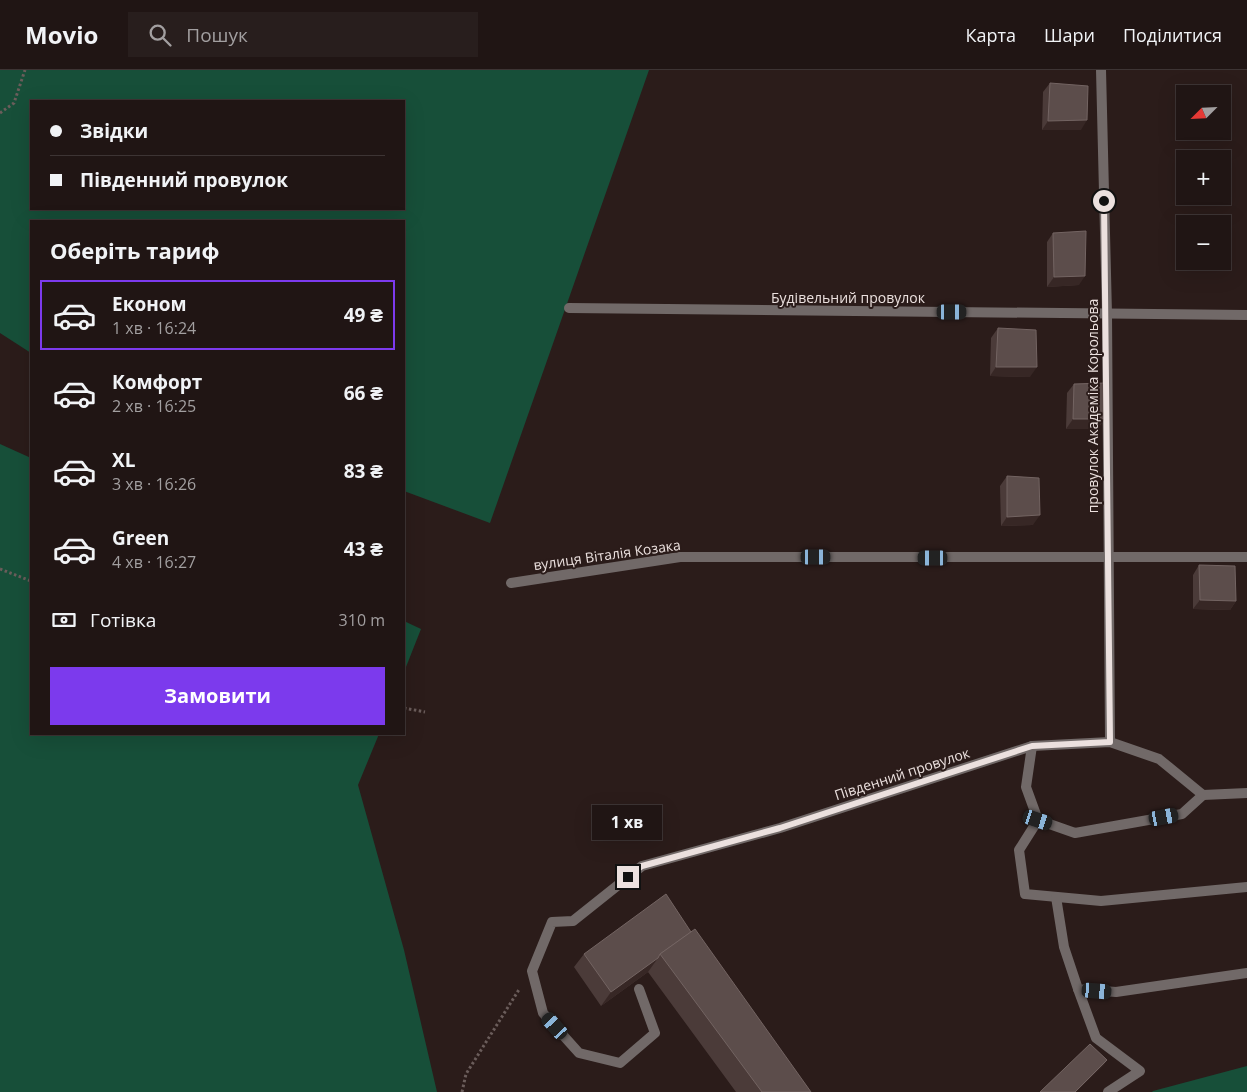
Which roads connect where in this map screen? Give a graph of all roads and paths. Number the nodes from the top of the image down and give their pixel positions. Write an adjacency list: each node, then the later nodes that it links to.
1 (25, 70): 3 (path)
2 (1101, 70): 5 (street, провулок Академіка Корольова)
3 (0, 113)
4 (569, 308): 5 (street, Будівельний провулок)
5 (1107, 314): 6 (street, Будівельний провулок); 8 (street, провулок Академіка Корольова)
6 (1247, 315)
7 (1247, 557): 8 (street, вулиця Віталія Козака)
8 (1108, 558): 11 (street, вулиця Віталія Козака); 14 (street, провулок Академіка Корольова)
9 (0, 569): 10 (path)
10 (30, 581)
11 (511, 583)
12 (405, 708): 13 (path)
13 (425, 712)
14 (1110, 742): 15 (street, Південний провулок); 17 (street, Південний провулок)
15 (1032, 746): 18 (street); 21 (street, Південний провулок)
16 (1247, 794): 17 (street)
17 (1204, 795): 18 (street)
18 (1038, 820): 20 (street)
19 (1247, 887): 20 (street)
20 (1056, 897): 24 (street)
21 (532, 971): 23 (street); 25 (path)
22 (1247, 973): 24 (street)
23 (639, 989)
24 (1078, 989): 26 (street)
25 (462, 1092)
26 (1108, 1092)

